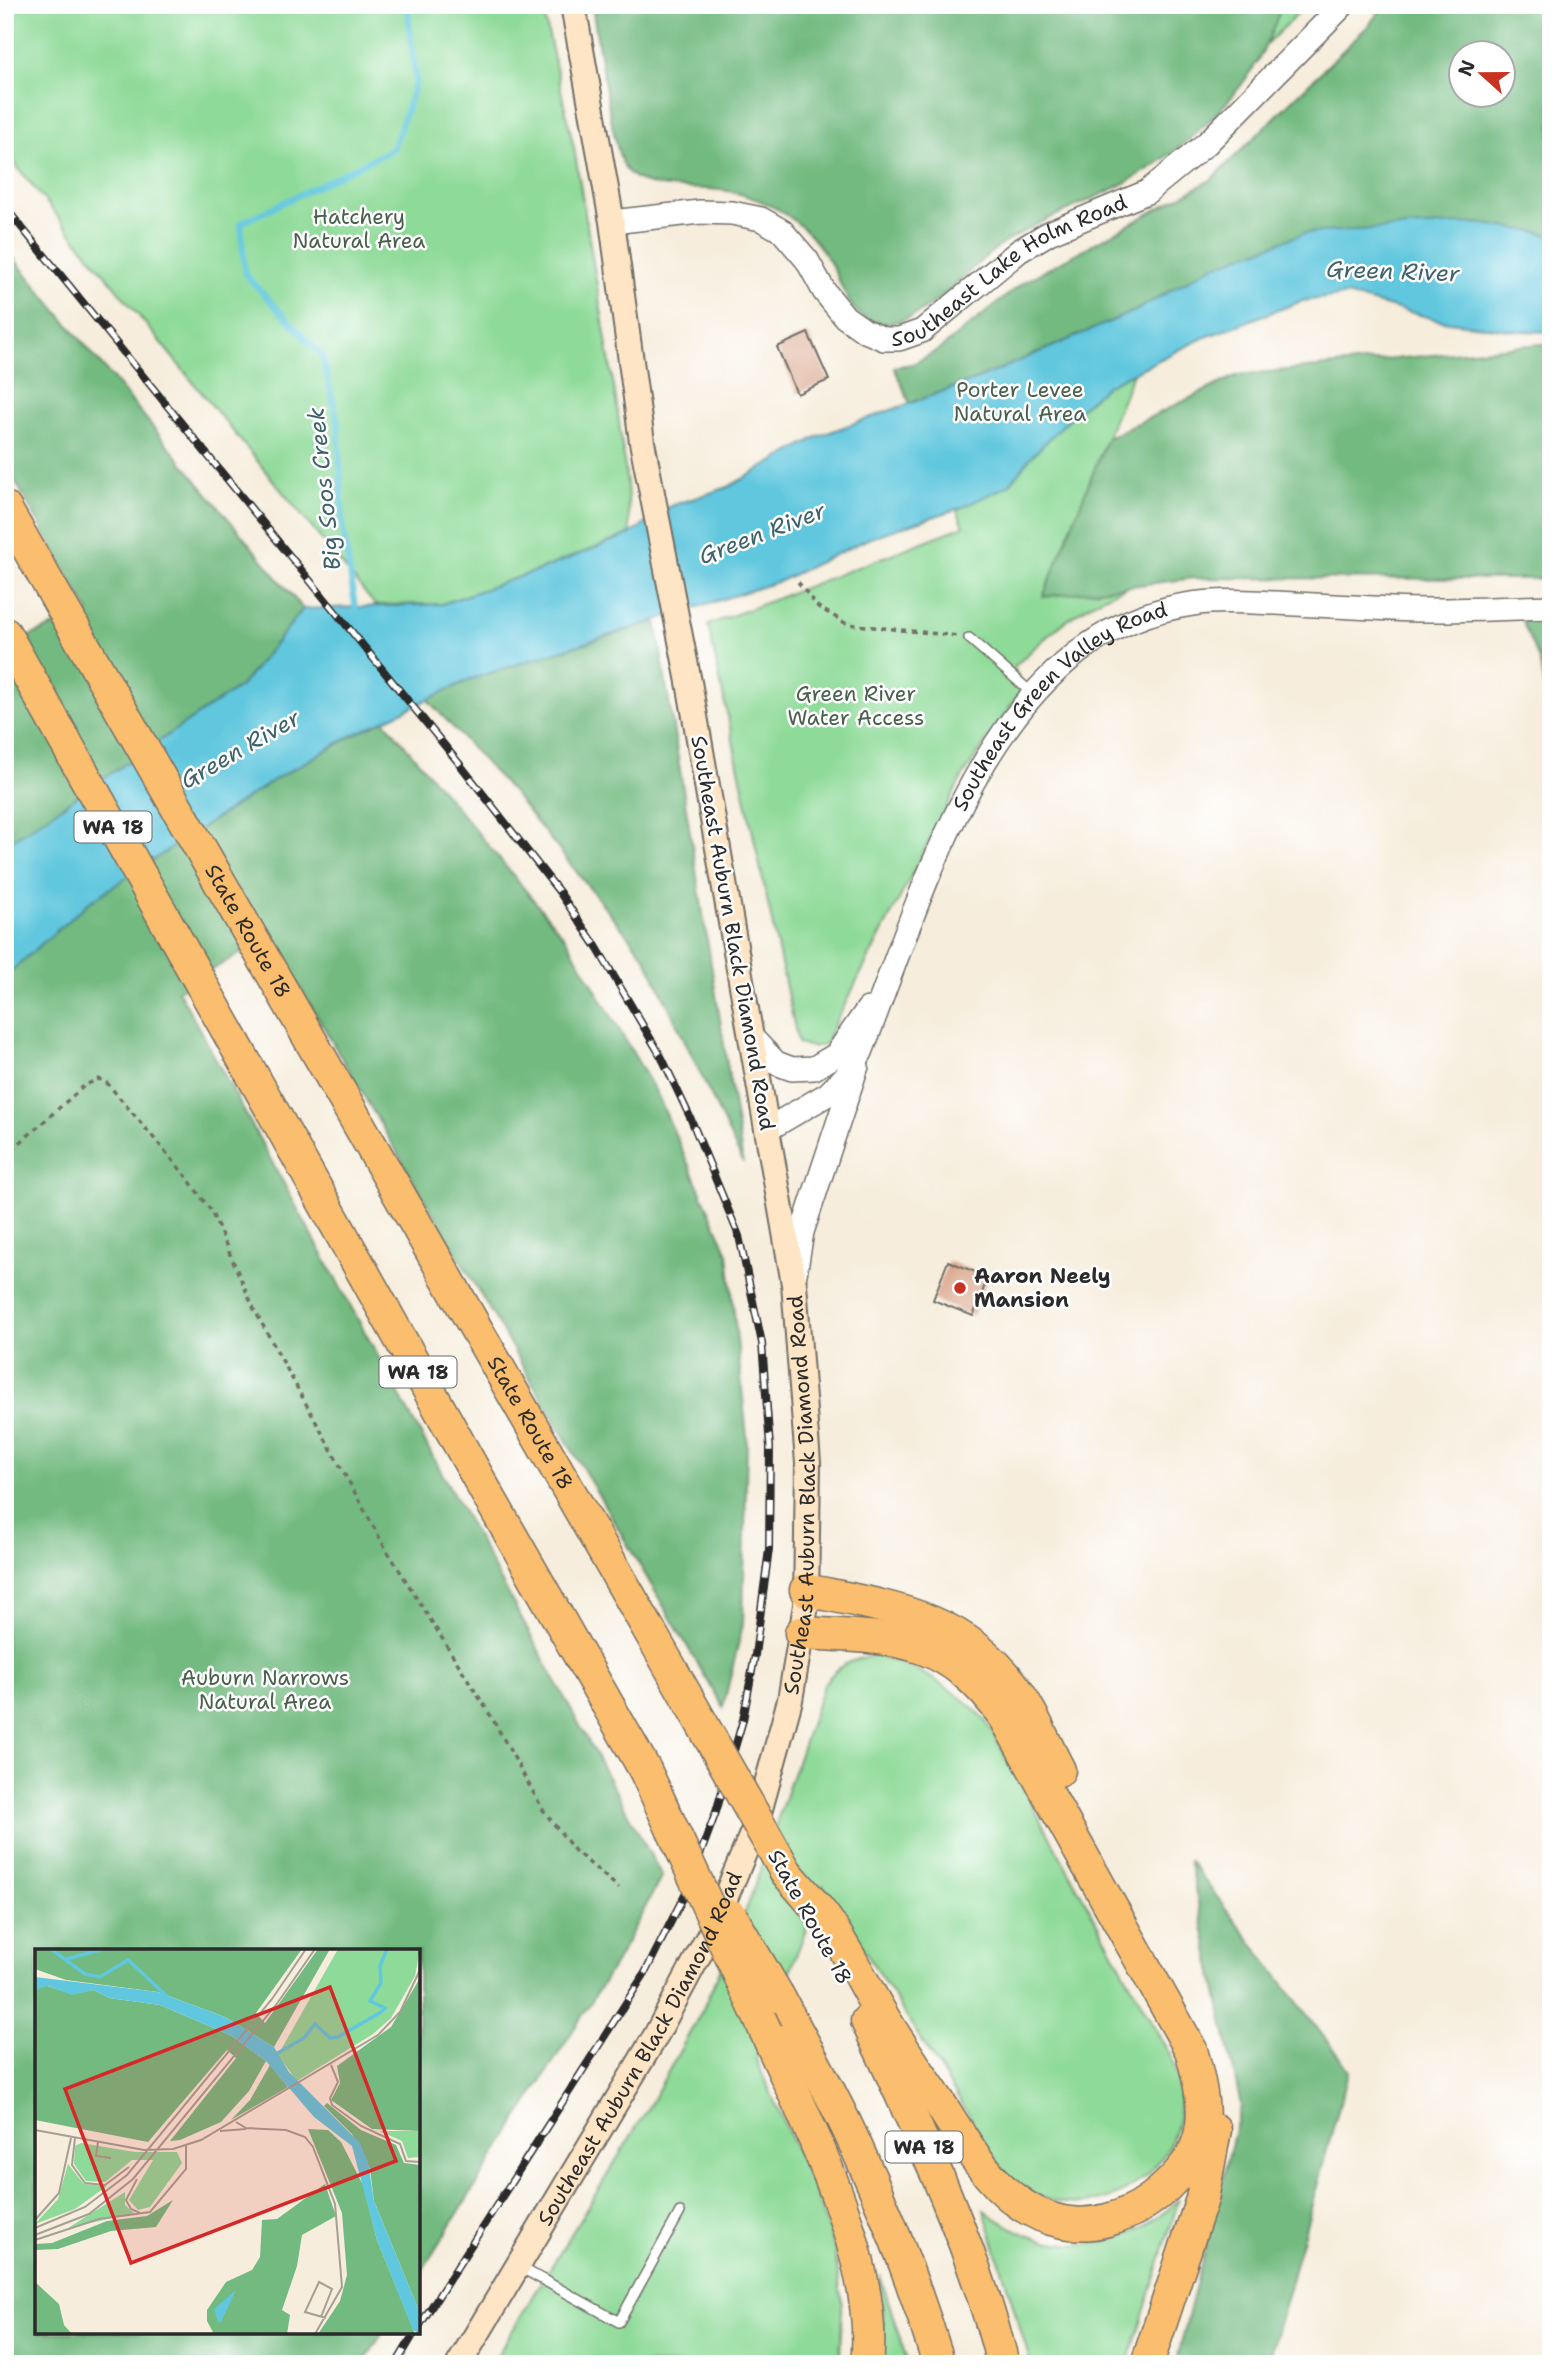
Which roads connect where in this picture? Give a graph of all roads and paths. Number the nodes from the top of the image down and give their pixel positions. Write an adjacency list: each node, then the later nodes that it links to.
1 (573, 5): 3 (main road, Southeast Auburn Black Diamond Road)
2 (1343, 5): 3 (street, Southeast Lake Holm Road)
3 (612, 222): 11 (main road, Southeast Auburn Black Diamond Road)
4 (5, 508): 20 (highway, State Route 18 / WA 18, bridge)
5 (798, 582): 8 (path)
6 (1551, 607): 9 (street, Southeast Green Valley Road)
7 (5, 634): 18 (highway, WA 18)
8 (969, 638): 9 (lane)
9 (1033, 694): 10 (street, Southeast Green Valley Road)
10 (900, 951): 11 (street); 12 (street, Southeast Green Valley Road)
11 (752, 1038): 13 (main road, Southeast Auburn Black Diamond Road)
12 (861, 1052): 13 (street, Southeast Green Valley Road); 15 (street)
13 (768, 1129): 15 (main road, Southeast Auburn Black Diamond Road)
14 (5, 1156): 19 (path)
15 (793, 1284): 16 (main road, Southeast Auburn Black Diamond Road)
16 (806, 1590): 17 (main road, Southeast Auburn Black Diamond Road); 27 (highway)
17 (802, 1633): 20 (highway); 22 (main road, Southeast Auburn Black Diamond Road)
18 (645, 1770): 24 (highway, bridge); 25 (highway, WA 18, bridge)
19 (619, 1888)
20 (825, 1930): 26 (highway, State Route 18 / WA 18)
21 (680, 2212): 22 (lane)
22 (517, 2265): 23 (main road, Southeast Auburn Black Diamond Road)
23 (459, 2364)
24 (867, 2364)
25 (939, 2364)
26 (1003, 2364)
27 (1147, 2364)

